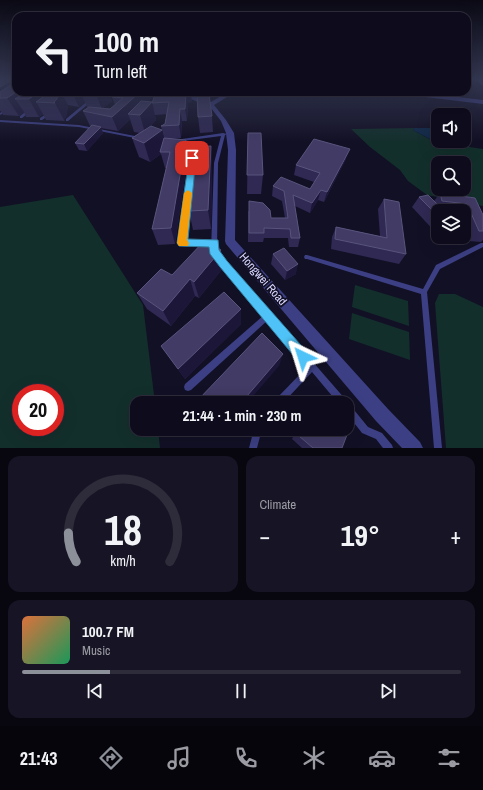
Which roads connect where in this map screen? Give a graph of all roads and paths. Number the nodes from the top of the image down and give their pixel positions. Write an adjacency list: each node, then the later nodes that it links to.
1 (91, 100): 13 (lane)
2 (197, 100): 6 (street, Hongwei Road)
3 (218, 100): 6 (street)
4 (464, 100): 5 (street)
5 (483, 102)
6 (209, 105): 15 (street, Hongwei Road)
7 (11, 107): 10 (lane)
8 (32, 108): 11 (lane)
9 (52, 111): 12 (lane)
10 (0, 114)
11 (20, 117)
12 (41, 119)
13 (67, 120)
14 (0, 121): 16 (lane)
15 (226, 134): 17 (lane); 19 (lane); 32 (street, Hongwei Road)
16 (143, 139)
17 (169, 142)
18 (192, 158): 19 (lane)
19 (214, 243): 23 (lane)
20 (483, 245): 22 (lane)
21 (306, 257): 22 (lane)
22 (424, 292): 33 (lane)
23 (268, 316): 24 (lane); 25 (lane)
24 (312, 367): 26 (lane); 27 (lane)
25 (188, 387)
26 (285, 396)
27 (336, 396)
28 (354, 417): 31 (lane)
29 (256, 436): 30 (lane)
30 (253, 448)
31 (389, 448)
32 (414, 448)
33 (438, 448)

